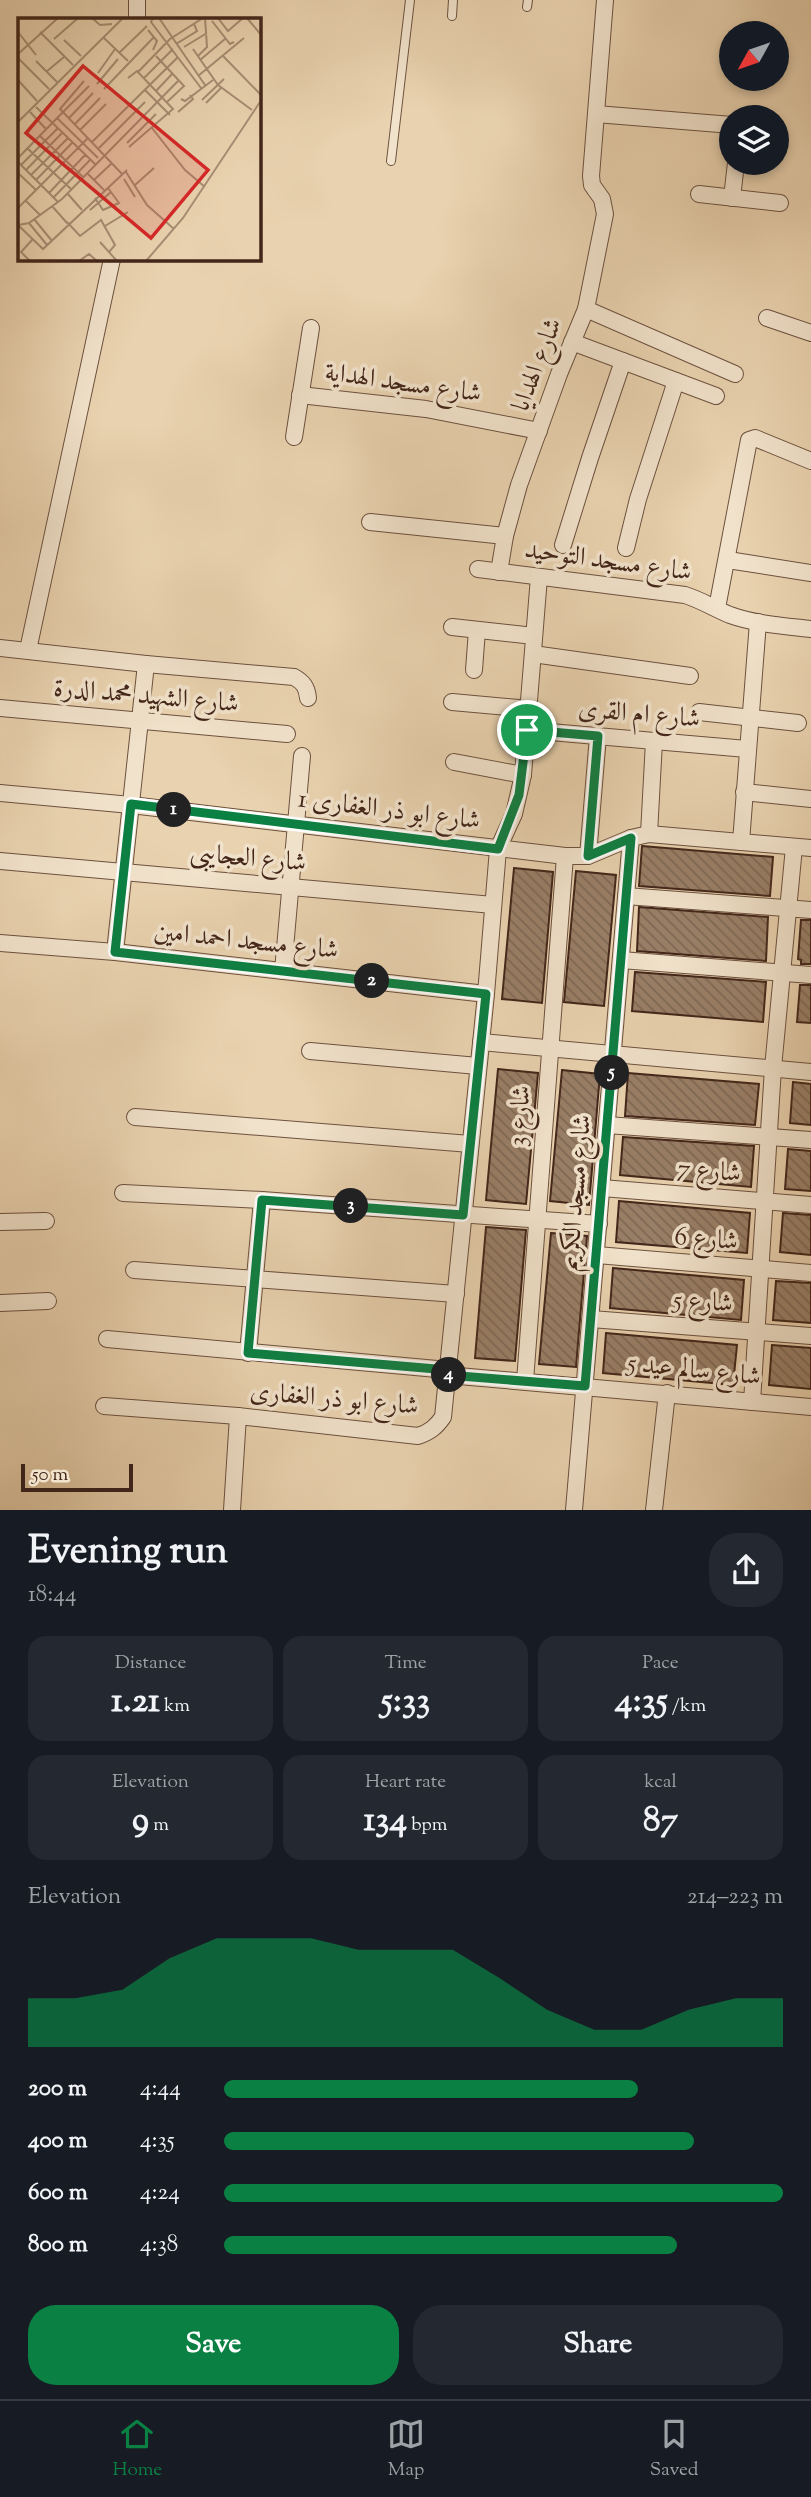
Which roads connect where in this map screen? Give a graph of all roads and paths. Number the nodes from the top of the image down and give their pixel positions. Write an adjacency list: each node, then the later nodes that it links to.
1 (136, 0): 6 (street)
2 (410, 0): 9 (lane)
3 (453, 0): 5 (lane)
4 (605, 0): 7 (street)
5 (452, 16)
6 (137, 18)
7 (596, 114): 8 (street); 15 (street, شارع الهدايا)
8 (719, 124)
9 (391, 161)
10 (735, 175): 12 (street)
11 (699, 194): 12 (street)
12 (732, 198): 13 (street)
13 (780, 203)
14 (112, 261): 44 (street)
15 (586, 309): 19 (street, شارع الهدايا); 21 (street)
16 (767, 318): 18 (street)
17 (310, 328): 23 (street)
18 (811, 333)
19 (572, 342): 20 (street); 25 (street, شارع الهدايا)
20 (623, 361): 22 (street); 30 (street)
21 (735, 374)
22 (676, 381): 24 (street); 31 (street)
23 (300, 395): 25 (street, شارع مسجد الهداية); 26 (street)
24 (716, 396)
25 (539, 431): 29 (street, شارع الهدايا)
26 (293, 437)
27 (811, 461): 32 (street)
28 (370, 522): 29 (street)
29 (505, 536): 34 (street, شارع الهدايا)
30 (564, 545)
31 (626, 548)
32 (728, 560): 35 (street); 37 (street)
33 (478, 569): 34 (street, شارع مسجد التوحيد)
34 (499, 572): 36 (street, شارع مسجد التوحيد)
35 (811, 573)
36 (539, 577): 37 (street, شارع مسجد التوحيد); 42 (street, شارع ابو ذر الغفارى)
37 (717, 608): 38 (street, شارع مسجد التوحيد)
38 (758, 622): 40 (street, شارع مسجد التوحيد); 54 (street)
39 (452, 627): 41 (street)
40 (811, 629)
41 (477, 630): 42 (street); 47 (street)
42 (534, 636): 45 (street, شارع ابو ذر الغفارى)
43 (0, 648): 44 (street)
44 (28, 650): 46 (street)
45 (533, 654): 48 (street); 52 (street, شارع ابو ذر الغفارى)
46 (146, 664): 49 (street); 55 (street)
47 (474, 670)
48 (690, 676)
49 (308, 698)
50 (452, 702): 52 (street)
51 (0, 708): 55 (street, شارع الشهيد محمد الدرة)
52 (529, 709): 57 (street, شارع ابو ذر الغفارى)
53 (699, 712): 54 (street)
54 (750, 718): 56 (street); 61 (street)
55 (140, 721): 58 (street, شارع الشهيد محمد الدرة); 68 (street)
56 (797, 723)
57 (527, 730): 59 (street, شارع ام القرى); 64 (street, شارع ابو ذر الغفارى)
58 (287, 734)
59 (598, 736): 60 (street, شارع ام القرى); 77 (street)
60 (654, 741): 61 (street, شارع ام القرى); 70 (street)
61 (747, 749): 65 (street)
62 (302, 756): 69 (street)
63 (454, 762): 64 (street)
64 (523, 775): 75 (street, شارع ابو ذر الغفارى)
65 (744, 792): 67 (street); 72 (street)
66 (0, 793): 68 (street, شارع ابو ذر الغفارى 1)
67 (811, 799)
68 (131, 804): 69 (street, شارع ابو ذر الغفارى 1); 79 (street)
69 (296, 824): 75 (street, شارع ابو ذر الغفارى 1); 80 (street)
70 (649, 834): 71 (street, شارع ابو ذر الغفارى 1); 72 (street, شارع ابو ذر الغفارى 1)
71 (631, 838): 77 (street, شارع ابو ذر الغفارى 1); 81 (street, شارع مسجد الكريم)
72 (741, 842): 73 (street, شارع ابو ذر الغفارى 1)
73 (794, 847): 74 (street, شارع ابو ذر الغفارى 1); 83 (street)
74 (811, 848)
75 (498, 849): 76 (street, شارع ابو ذر الغفارى 1); 82 (street, شارع ابو ذر الغفارى)
76 (565, 856): 77 (street, شارع ابو ذر الغفارى 1); 93 (street, شارع 3)
77 (588, 856)
78 (0, 861): 79 (street, شارع العجايبى)
79 (124, 873): 80 (street, شارع العجايبى); 86 (street)
80 (290, 887): 82 (street, شارع العجايبى); 88 (street)
81 (626, 897): 83 (street); 87 (street, شارع مسجد الكريم)
82 (493, 905): 91 (street, شارع ابو ذر الغفارى)
83 (788, 908): 84 (street); 89 (street)
84 (811, 910)
85 (0, 943): 86 (street, شارع مسجد احمد امين)
86 (115, 952): 88 (street, شارع مسجد احمد امين)
87 (621, 960): 89 (street); 95 (street, شارع مسجد الكريم)
88 (283, 971): 91 (street, شارع مسجد احمد امين)
89 (782, 973): 90 (street); 97 (street)
90 (811, 975)
91 (486, 994): 92 (street, شارع ابو ذر الغفارى)
92 (481, 1042): 93 (street); 96 (street, شارع ابو ذر الغفارى)
93 (551, 1048): 95 (street); 110 (street, شارع 3)
94 (310, 1051): 96 (street)
95 (613, 1054): 97 (street); 100 (street, شارع مسجد الكريم)
96 (478, 1066): 103 (street, شارع ابو ذر الغفارى)
97 (773, 1068): 98 (street); 101 (street)
98 (811, 1072)
99 (135, 1117): 103 (street)
100 (607, 1125): 101 (street); 104 (street, شارع مسجد الكريم)
101 (769, 1137): 102 (street); 107 (street)
102 (811, 1140)
103 (470, 1144): 109 (street, شارع ابو ذر الغفارى)
104 (602, 1188): 107 (street, شارع 7); 113 (street, شارع مسجد الكريم)
105 (123, 1193): 106 (street)
106 (262, 1200): 109 (street); 118 (street)
107 (765, 1202): 108 (street, شارع 7); 115 (street)
108 (811, 1205)
109 (463, 1215): 110 (street); 119 (street, شارع ابو ذر الغفارى)
110 (537, 1220): 113 (street); 128 (street, شارع 3)
111 (46, 1221): 112 (street)
112 (0, 1223)
113 (599, 1224): 114 (street, شارع مسجد الكريم)
114 (597, 1255): 115 (street, شارع 6); 122 (street, شارع مسجد الكريم)
115 (760, 1269): 117 (street, شارع 6); 123 (street)
116 (134, 1270): 118 (street)
117 (811, 1273)
118 (254, 1279): 119 (street); 126 (street)
119 (456, 1294): 127 (street, شارع ابو ذر الغفارى)
120 (48, 1301): 121 (street)
121 (0, 1303)
122 (591, 1319): 123 (street, شارع 5); 129 (street, شارع مسجد الكريم)
123 (756, 1332): 124 (street, شارع 5); 131 (street)
124 (811, 1336)
125 (107, 1339): 126 (street, شارع سالم عيد 5)
126 (248, 1353): 127 (street, شارع سالم عيد 5)
127 (448, 1372): 128 (street, شارع سالم عيد 5); 134 (street, شارع ابو ذر الغفارى)
128 (525, 1381): 129 (street, شارع سالم عيد 5)
129 (585, 1386): 130 (street, شارع سالم عيد 5); 136 (street, شارع مسجد الكريم)
130 (667, 1393): 131 (street, شارع سالم عيد 5); 137 (street)
131 (752, 1402): 133 (street, شارع سالم عيد 5)
132 (104, 1406): 134 (street, شارع ابو ذر الغفارى)
133 (811, 1407)
134 (238, 1416): 135 (street)
135 (232, 1510)
136 (574, 1510)
137 (654, 1510)

